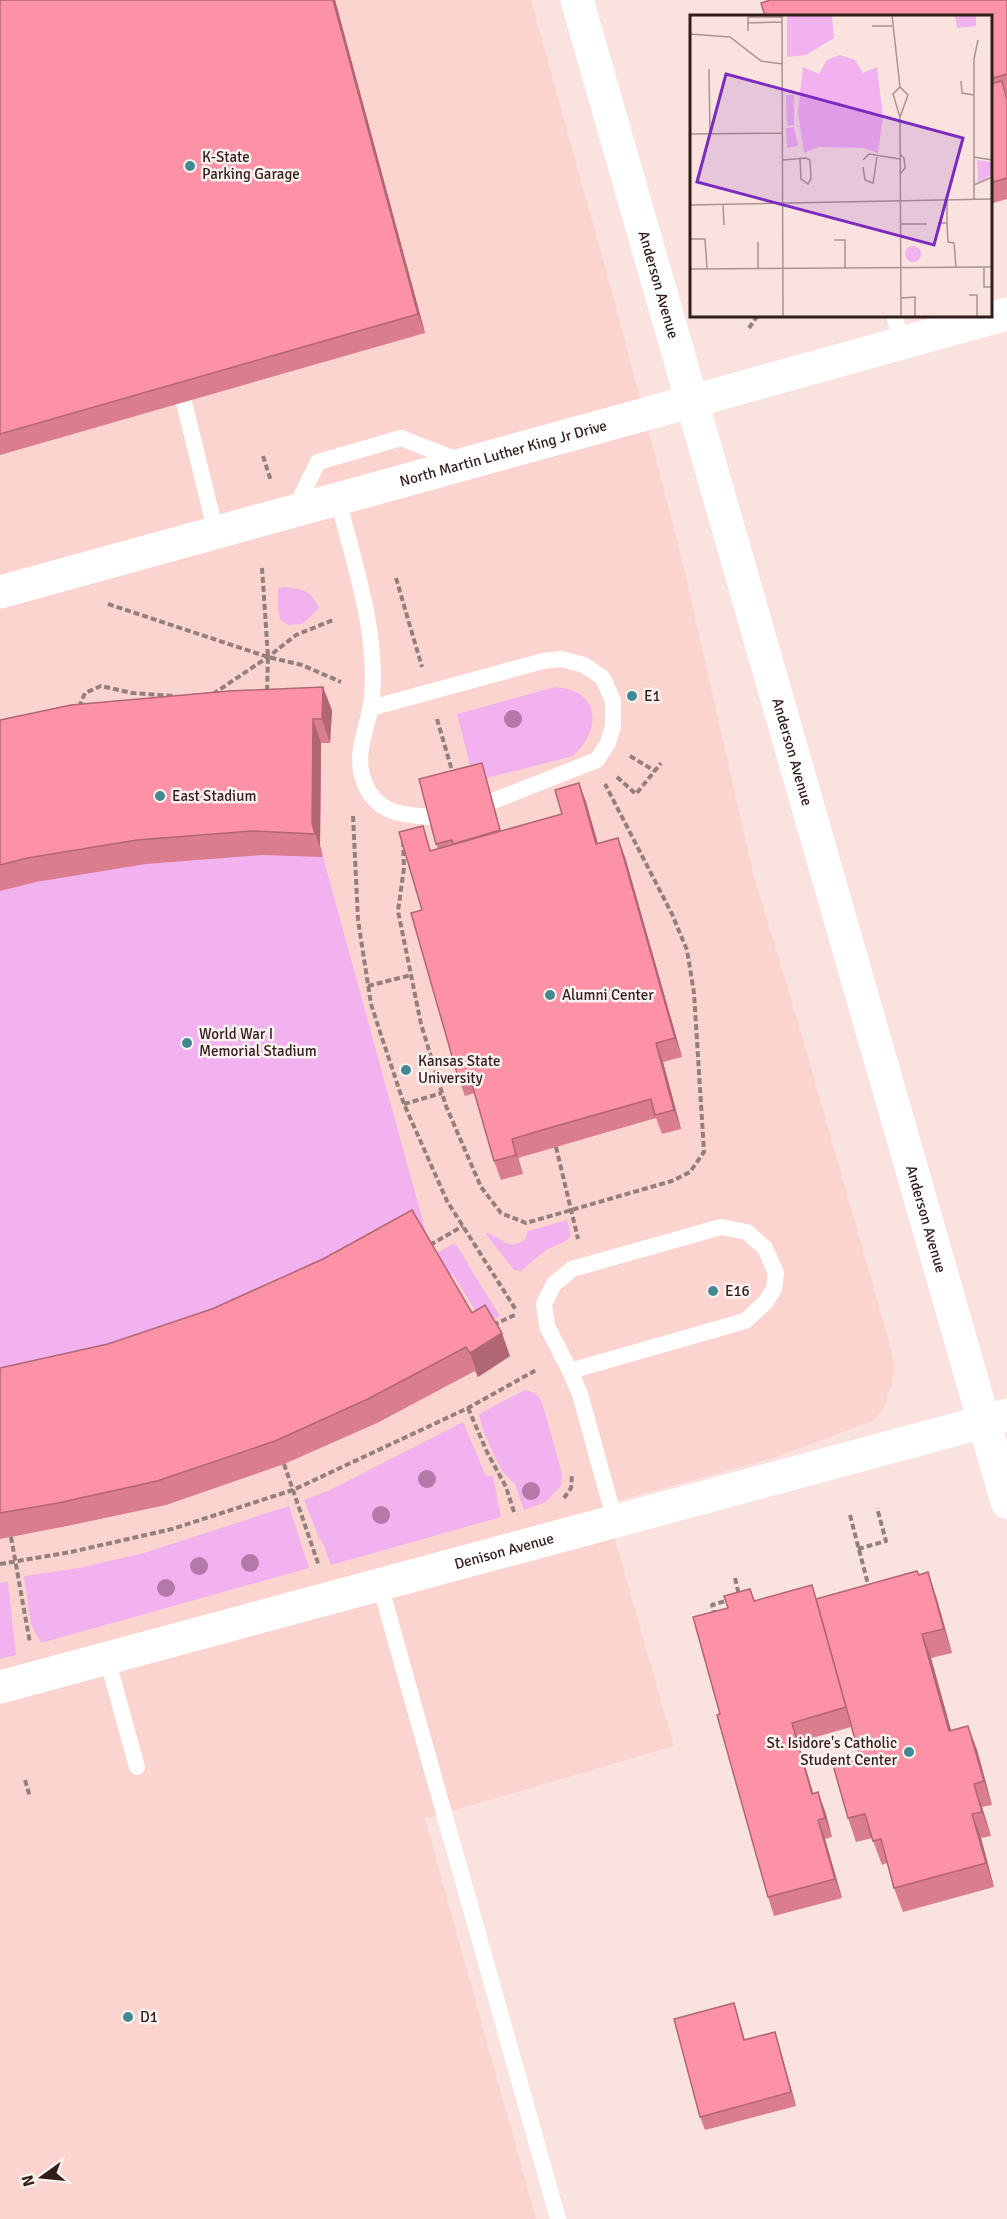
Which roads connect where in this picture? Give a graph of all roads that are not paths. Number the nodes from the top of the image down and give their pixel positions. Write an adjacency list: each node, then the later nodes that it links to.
1 (577, 0): 4 (street, Anderson Avenue)
2 (1007, 314): 3 (street, North Martin Luther King Jr Drive)
3 (898, 329): 4 (street, North Martin Luther King Jr Drive)
4 (693, 401): 6 (street, North Martin Luther King Jr Drive); 15 (street, Anderson Avenue)
5 (184, 402): 9 (lane)
6 (467, 464): 7 (street, North Martin Luther King Jr Drive); 8 (lane)
7 (338, 499): 8 (street, North Martin Luther King Jr Drive); 11 (lane)
8 (294, 512): 9 (street, North Martin Luther King Jr Drive)
9 (216, 533): 10 (street, North Martin Luther King Jr Drive)
10 (0, 592)
11 (371, 708): 12 (lane); 13 (lane)
12 (493, 801)
13 (430, 817)
14 (570, 1371): 14 (lane); 17 (lane)
15 (995, 1418): 16 (street, Anderson Avenue); 17 (street, Denison Avenue)
16 (1007, 1502)
17 (615, 1521): 18 (street, Denison Avenue)
18 (380, 1585): 19 (street, Denison Avenue); 22 (lane)
19 (107, 1658): 20 (street, Denison Avenue); 21 (lane)
20 (0, 1687)
21 (137, 1767)
22 (557, 2219)

